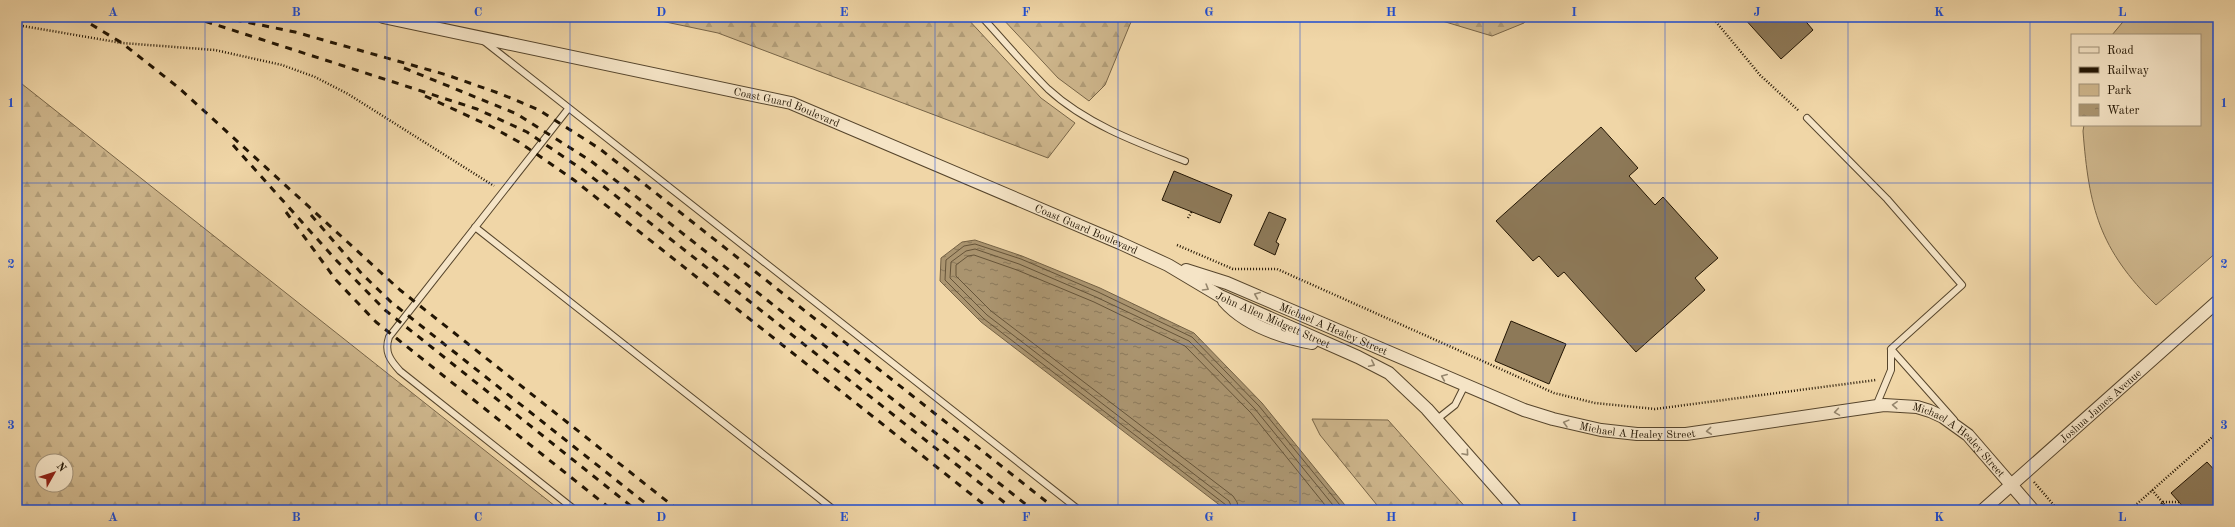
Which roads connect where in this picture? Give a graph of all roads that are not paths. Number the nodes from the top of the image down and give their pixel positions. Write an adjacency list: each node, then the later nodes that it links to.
1 (383, 17): 3 (street, Coast Guard Boulevard)
2 (982, 17): 6 (lane)
3 (480, 37): 4 (lane); 8 (street, Coast Guard Boulevard)
4 (568, 109): 7 (lane); 20 (lane)
5 (1807, 118): 12 (lane)
6 (1185, 161)
7 (475, 227): 18 (lane); 19 (lane)
8 (1168, 265): 9 (street, Coast Guard Boulevard); 10 (street, Coast Guard Boulevard, one-way to 10)
9 (1227, 283): 13 (street, Michael A Healey Street, one-way to 9)
10 (1220, 296): 15 (street, John Allen Midgett Street, one-way to 15)
11 (2218, 301): 17 (street, Joshua James Avenue)
12 (1891, 350): 14 (lane); 16 (lane)
13 (1465, 385): 14 (street, Michael A Healey Street, one-way to 13); 15 (lane)
14 (1876, 406): 16 (street, Michael A Healey Street, one-way to 14)
15 (1436, 420): 21 (street, John Allen Midgett Street, one-way to 21)
16 (1968, 435): 17 (street, Michael A Healey Street)
17 (2012, 485): 22 (street, Joshua James Avenue); 23 (street, Michael A Healey Street)
18 (576, 510)
19 (834, 510)
20 (1079, 510)
21 (1516, 510)
22 (1983, 510)
23 (2033, 510)

